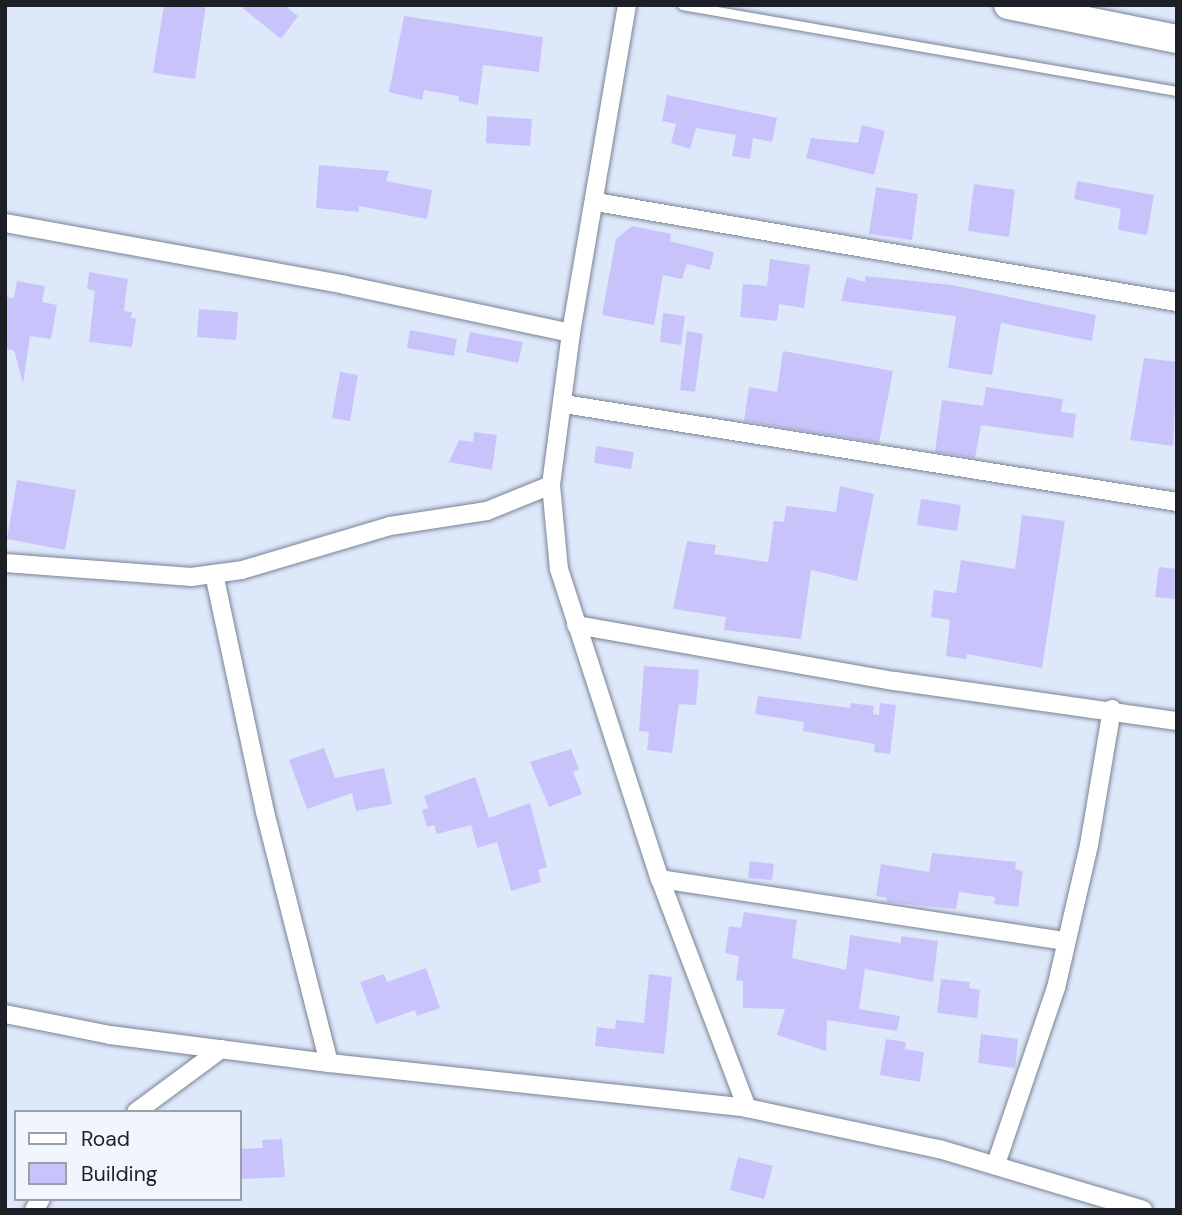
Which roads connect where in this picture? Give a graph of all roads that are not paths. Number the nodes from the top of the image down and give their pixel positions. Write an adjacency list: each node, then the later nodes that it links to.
1 (627, 5): 6 (street)
2 (682, 5): 5 (lane)
3 (1008, 5): 4 (highway)
4 (1177, 39)
5 (1177, 91)
6 (596, 202): 8 (street); 9 (street)
7 (5, 223): 9 (street)
8 (1177, 302)
9 (571, 332): 10 (street)
10 (564, 404): 11 (street); 12 (street)
11 (551, 485): 14 (street); 15 (street)
12 (1177, 502)
13 (5, 563): 14 (street)
14 (214, 574): 22 (street)
15 (576, 625): 16 (street); 18 (street)
16 (1112, 709): 17 (street); 19 (street)
17 (1177, 721)
18 (660, 879): 19 (street); 23 (street)
19 (1066, 941): 25 (street)
20 (5, 1014): 21 (street)
21 (221, 1049): 22 (street); 24 (street)
22 (329, 1063): 23 (street)
23 (747, 1108): 25 (street)
24 (138, 1110)
25 (996, 1164): 26 (street)
26 (1143, 1210)

